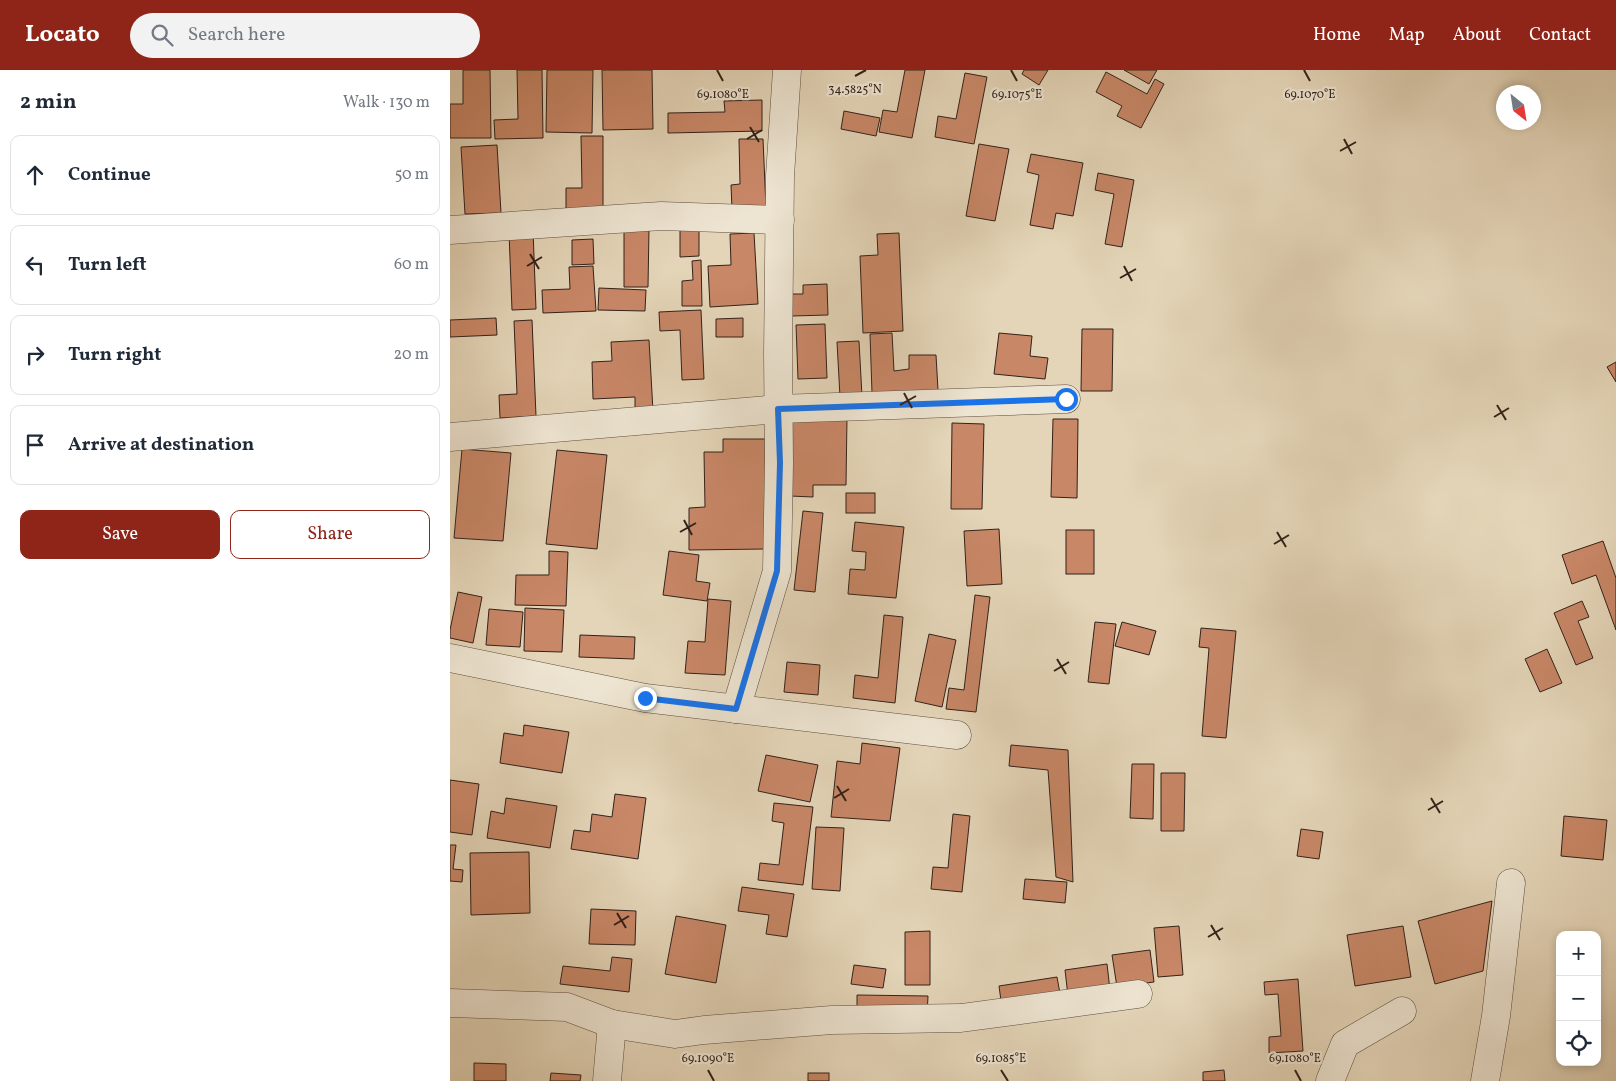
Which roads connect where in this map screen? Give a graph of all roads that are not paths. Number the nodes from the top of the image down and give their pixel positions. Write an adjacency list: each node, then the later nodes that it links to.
1 (787, 70): 2 (street)
2 (780, 220): 3 (street); 5 (street)
3 (450, 230)
4 (1066, 399): 5 (street)
5 (778, 409): 6 (street); 8 (street)
6 (450, 437)
7 (450, 658): 8 (street)
8 (736, 709): 9 (street)
9 (957, 735)
10 (1512, 883): 17 (street)
11 (1138, 994): 14 (street)
12 (450, 1003): 14 (street)
13 (1402, 1011): 16 (street)
14 (612, 1024): 15 (street)
15 (607, 1081)
16 (1330, 1081)
17 (1485, 1081)

